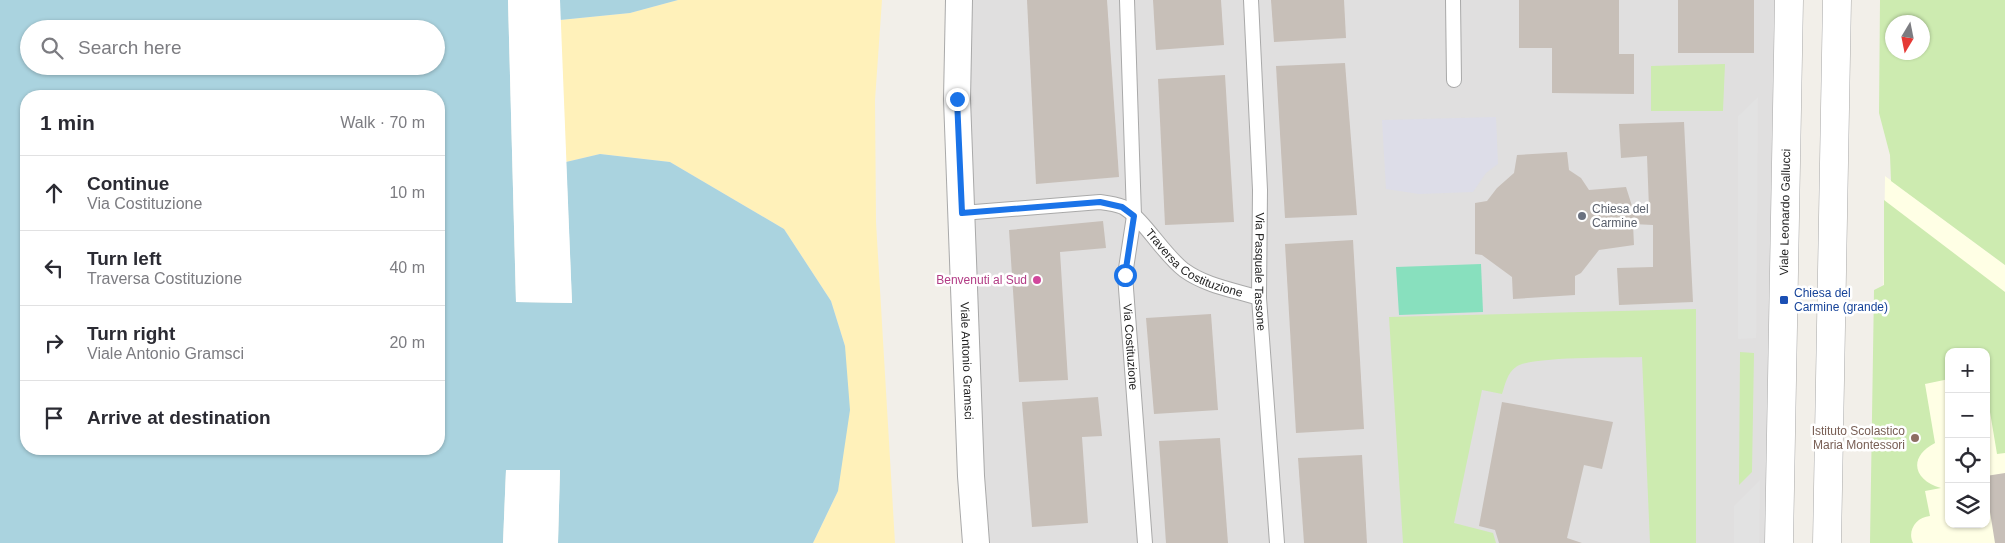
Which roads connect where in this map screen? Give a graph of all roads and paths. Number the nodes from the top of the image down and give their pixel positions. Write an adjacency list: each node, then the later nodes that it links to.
1 (959, 0): 8 (street, Viale Antonio Gramsci)
2 (1127, 0): 9 (lane, Via Costituzione)
3 (1251, 0): 10 (lane, Via Pasquale Tassone)
4 (1453, 0): 7 (lane)
5 (1789, 0): 14 (street, Viale Leonardo Gallucci)
6 (1837, 0): 15 (street)
7 (1454, 80)
8 (962, 213): 9 (lane, Traversa Costituzione); 11 (street, Viale Antonio Gramsci)
9 (1134, 216): 10 (lane, Traversa Costituzione); 12 (lane, Via Costituzione)
10 (1259, 298): 13 (lane, Via Pasquale Tassone)
11 (976, 543)
12 (1145, 543)
13 (1277, 543)
14 (1779, 543)
15 (1827, 543)

